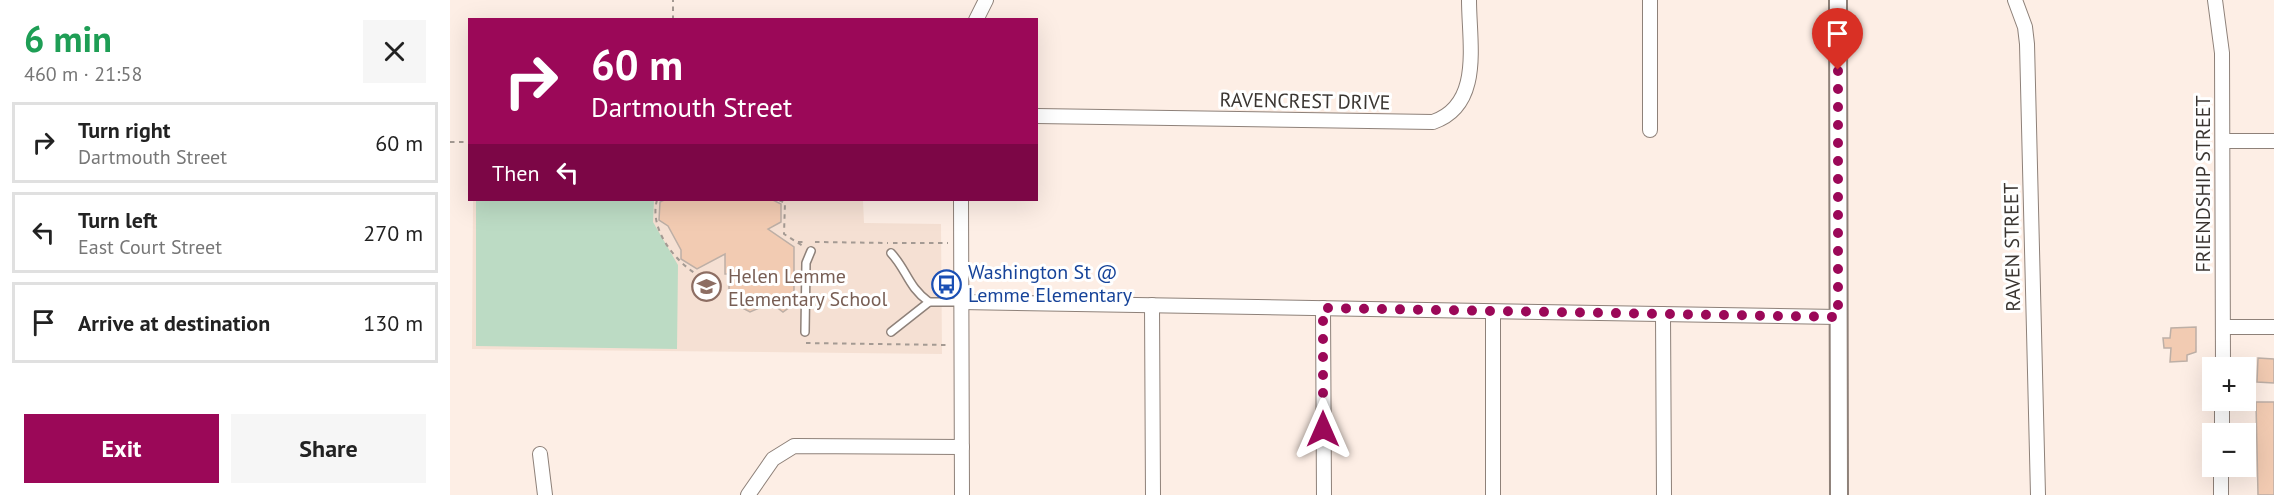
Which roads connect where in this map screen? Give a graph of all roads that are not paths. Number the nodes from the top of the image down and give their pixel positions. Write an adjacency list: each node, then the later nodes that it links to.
1 (986, 0): 7 (street)
2 (1469, 0): 8 (street, RAVENCREST DRIVE)
3 (1650, 0): 9 (street)
4 (1839, 0): 21 (street)
5 (2014, 0): 38 (street, RAVEN STREET)
6 (2216, 0): 10 (street, FRIENDSHIP STREET)
7 (977, 18)
8 (1038, 116)
9 (1650, 129)
10 (2223, 141): 11 (street); 22 (street, FRIENDSHIP STREET)
11 (2274, 141)
12 (961, 201): 16 (street)
13 (811, 251): 24 (lane)
14 (891, 252): 15 (lane)
15 (929, 302): 16 (lane); 25 (lane)
16 (961, 302): 17 (street); 27 (street)
17 (1152, 305): 18 (street); 33 (street)
18 (1323, 308): 19 (street); 34 (street)
19 (1493, 312): 20 (street); 35 (street)
20 (1663, 314): 21 (street); 36 (street)
21 (1838, 317): 37 (street)
22 (2223, 327): 23 (street); 26 (street, FRIENDSHIP STREET)
23 (2274, 327)
24 (805, 332)
25 (891, 332)
26 (2223, 357)
27 (962, 447): 31 (street); 32 (street)
28 (540, 454): 30 (street)
29 (2221, 477): 39 (street)
30 (545, 495)
31 (748, 495)
32 (962, 495)
33 (1153, 495)
34 (1323, 495)
35 (1494, 495)
36 (1664, 495)
37 (1839, 495)
38 (2038, 495)
39 (2221, 495)

